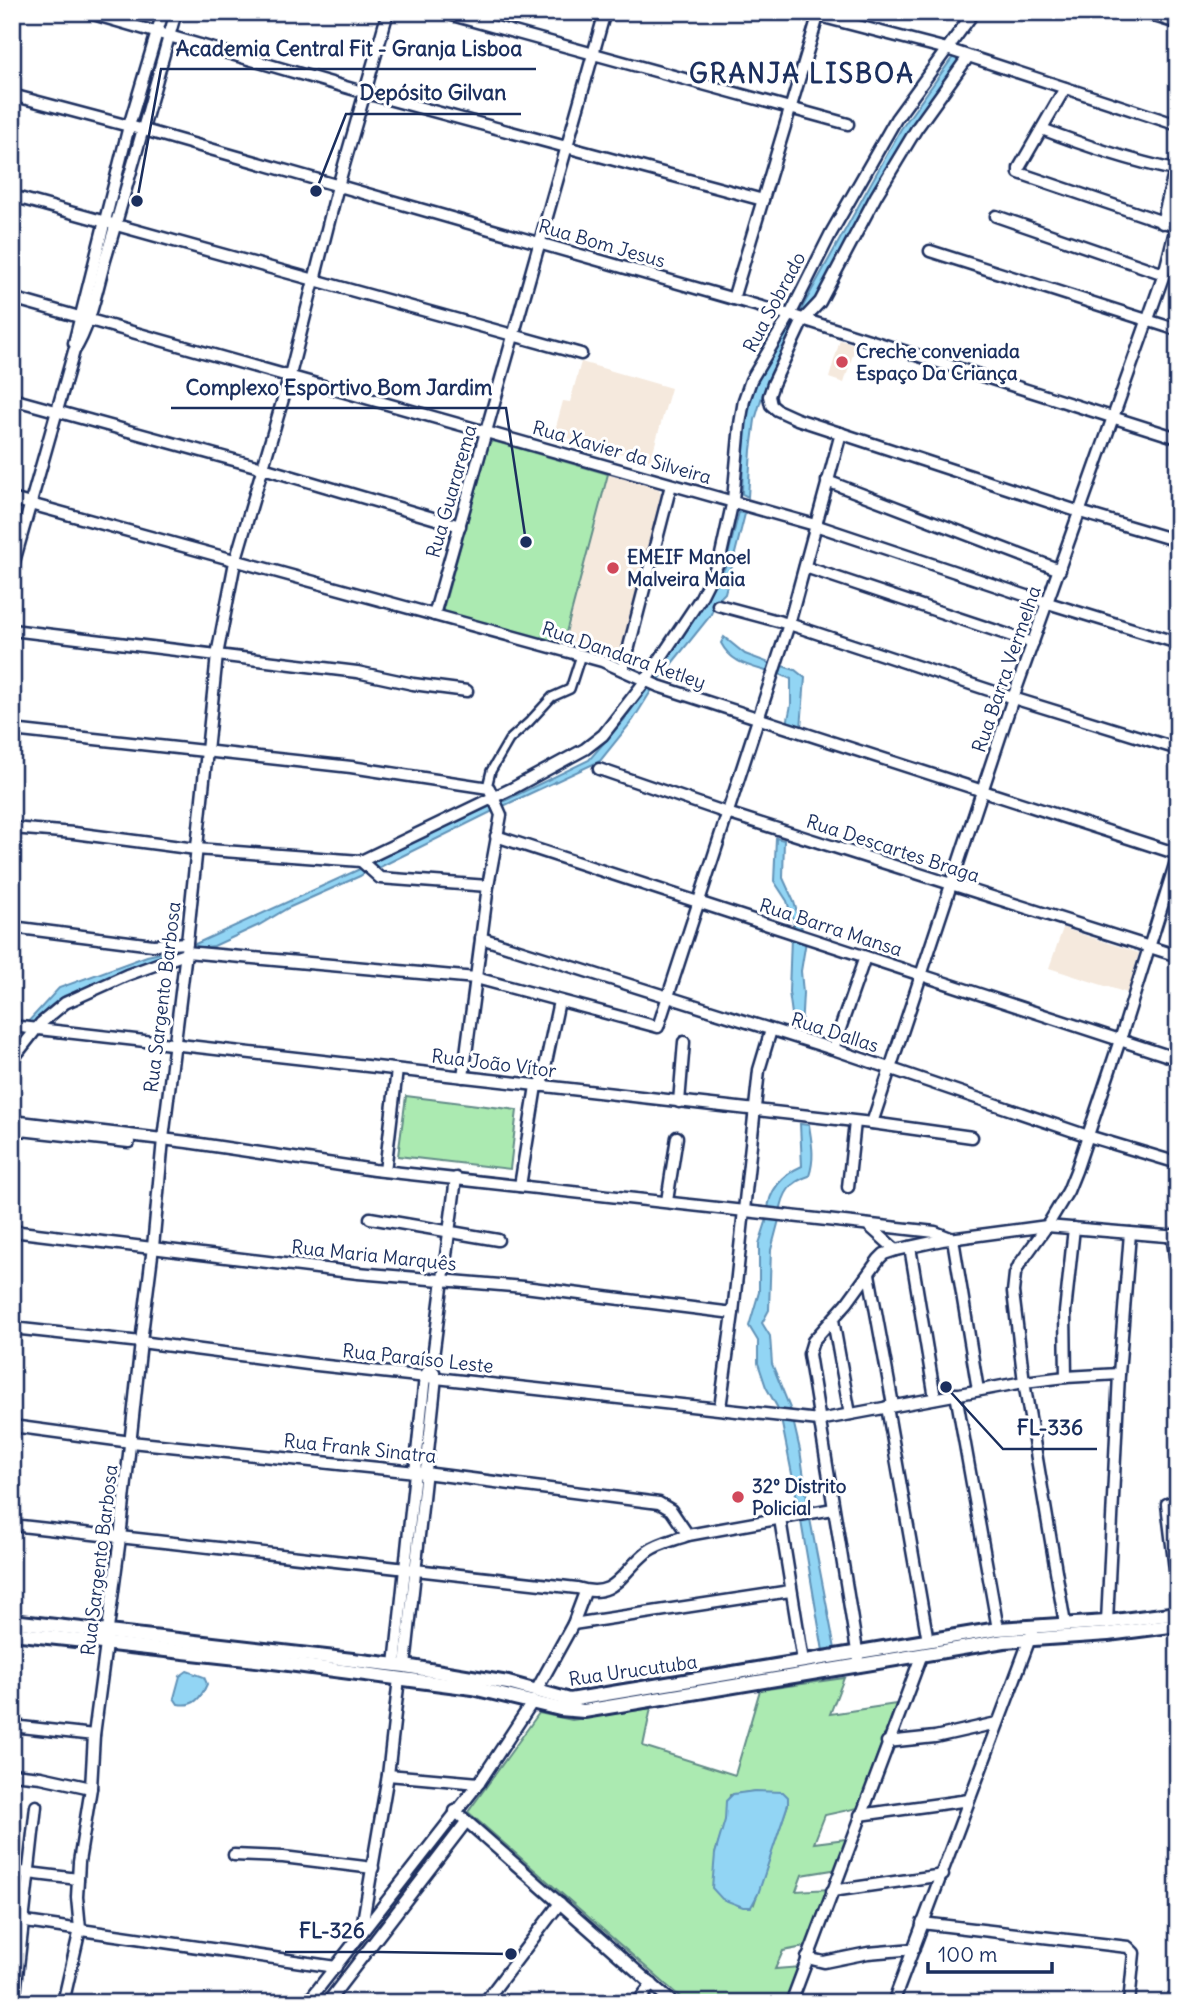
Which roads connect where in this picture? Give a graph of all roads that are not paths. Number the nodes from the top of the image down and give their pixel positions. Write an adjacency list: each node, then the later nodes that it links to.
1 (86, 12): 12 (street)
2 (163, 12): 12 (street)
3 (176, 12): 13 (street)
4 (388, 12): 18 (street, Rua Sargento Barbosa)
5 (441, 12): 15 (street)
6 (605, 12): 15 (street, Rua Guararema)
7 (804, 12): 10 (street)
8 (974, 12): 14 (street, Rua Sobrado)
9 (1146, 12): 11 (street)
10 (818, 14): 14 (street); 20 (street)
11 (1178, 22)
12 (157, 32): 13 (street); 23 (street)
13 (169, 35): 18 (street); 25 (street)
14 (947, 49): 16 (street); 43 (street, Rua Sobrado)
15 (594, 55): 20 (street); 26 (street, Rua Guararema)
16 (968, 57): 17 (street); 45 (street)
17 (1065, 88): 22 (street); 24 (street)
18 (366, 93): 26 (street); 29 (street, Rua Sargento Barbosa)
19 (12, 95): 23 (street, Rua Bom Jesus)
20 (791, 107): 21 (street); 31 (street)
21 (848, 124)
22 (1178, 125)
23 (129, 126): 25 (street, Rua Bom Jesus); 33 (street)
24 (1042, 129): 28 (street); 34 (street)
25 (144, 130): 29 (street, Rua Bom Jesus); 35 (street)
26 (566, 147): 31 (street); 37 (street, Rua Guararema)
27 (1178, 157): 28 (street)
28 (1174, 170): 34 (street)
29 (338, 186): 37 (street, Rua Bom Jesus); 40 (street, Rua Sargento Barbosa)
30 (12, 196): 33 (street)
31 (763, 200): 42 (street)
32 (996, 216): 39 (street)
33 (105, 221): 35 (street); 44 (street)
34 (1162, 223): 36 (street)
35 (116, 224): 40 (street); 44 (street)
36 (1177, 227): 39 (street, Rua Barra Vermelha)
37 (540, 243): 42 (street, Rua Bom Jesus); 48 (street, Rua Guararema)
38 (930, 251): 46 (street)
39 (1164, 274): 46 (street, Rua Barra Vermelha)
40 (315, 280): 48 (street); 50 (street, Rua Sargento Barbosa)
41 (12, 298): 44 (street, Rua Xavier da Silveira)
42 (733, 299): 43 (street, Rua Bom Jesus)
43 (790, 315): 45 (street, Rua Bom Jesus); 61 (street, Rua Sobrado)
44 (84, 317): 50 (street, Rua Xavier da Silveira); 52 (street)
45 (803, 320): 53 (street, Rua Bom Jesus); 55 (street)
46 (1147, 321): 47 (street); 53 (street, Rua Barra Vermelha)
47 (1178, 330)
48 (512, 335): 49 (street); 54 (street, Rua Guararema)
49 (580, 354)
50 (290, 374): 54 (street, Rua Xavier da Silveira); 57 (street, Rua Sargento Barbosa)
51 (12, 400): 52 (street)
52 (57, 412): 57 (street); 62 (street)
53 (1115, 417): 56 (street, Rua Bom Jesus); 63 (street, Rua Barra Vermelha)
54 (486, 431): 59 (street, Rua Xavier da Silveira); 65 (street, Rua Guararema)
55 (841, 433): 58 (street); 63 (street)
56 (1178, 438)
57 (263, 468): 65 (street); 67 (street, Rua Sargento Barbosa)
58 (827, 481): 64 (street); 70 (street)
59 (671, 485): 61 (street, Rua Xavier da Silveira); 80 (street)
60 (12, 499): 62 (street, Rua Dandara Ketley)
61 (733, 500): 64 (street, Rua Xavier da Silveira); 81 (street, Rua Sobrado)
62 (30, 504): 67 (street, Rua Dandara Ketley); 69 (street)
63 (1080, 512): 66 (street); 70 (street, Rua Barra Vermelha)
64 (816, 525): 68 (street); 71 (street, Rua Xavier da Silveira)
65 (460, 526): 73 (street, Rua Guararema)
66 (1178, 541)
67 (235, 562): 73 (street, Rua Dandara Ketley); 78 (street, Rua Sargento Barbosa)
68 (806, 567): 74 (street); 76 (street)
69 (12, 569)
70 (1060, 570): 71 (street, Rua Barra Vermelha)
71 (1048, 603): 76 (street, Rua Barra Vermelha); 77 (street, Rua Xavier da Silveira)
72 (718, 605): 74 (street)
73 (434, 615): 79 (street, Rua Dandara Ketley)
74 (789, 624): 83 (street); 84 (street)
75 (12, 630): 78 (street)
76 (1033, 643): 83 (street, Rua Barra Vermelha)
77 (1178, 643)
78 (217, 654): 82 (street); 87 (street, Rua Sargento Barbosa)
79 (581, 655): 80 (street, Rua Dandara Ketley); 89 (street)
80 (623, 670): 81 (street, Rua Dandara Ketley)
81 (646, 680): 84 (street, Rua Dandara Ketley); 91 (street, Rua Sobrado)
82 (467, 691)
83 (1013, 698): 86 (street); 90 (street, Rua Barra Vermelha)
84 (758, 718): 90 (street, Rua Dandara Ketley); 92 (street)
85 (12, 730): 87 (street)
86 (1178, 750)
87 (206, 752): 89 (street); 95 (street, Rua Sargento Barbosa)
88 (599, 769): 92 (street, Rua Descartes Braga)
89 (487, 787): 91 (street)
90 (982, 790): 96 (street, Rua Dandara Ketley); 98 (street, Rua Barra Vermelha)
91 (494, 798): 94 (street); 97 (street, Rua Sobrado)
92 (727, 813): 98 (street, Rua Descartes Braga); 100 (street)
93 (12, 828): 95 (street)
94 (496, 836): 99 (street); 100 (street, Rua Barra Mansa)
95 (196, 849): 97 (street); 104 (street, Rua Sargento Barbosa)
96 (1178, 855): 103 (street)
97 (362, 861): 99 (street)
98 (951, 885): 103 (street, Rua Descartes Braga); 107 (street, Rua Barra Vermelha)
99 (488, 886): 102 (street)
100 (700, 904): 106 (street, Rua Barra Mansa); 109 (street)
101 (12, 927): 104 (street)
102 (481, 938): 108 (street); 109 (street, Rua Dallas)
103 (1150, 947): 105 (street, Rua Descartes Braga); 114 (street)
104 (186, 950): 108 (street); 112 (street); 116 (street, Rua Sargento Barbosa)
105 (1178, 956)
106 (865, 957): 107 (street, Rua Barra Mansa); 117 (street)
107 (920, 975): 114 (street, Rua Barra Mansa); 120 (street, Rua Barra Vermelha)
108 (476, 978): 110 (street); 122 (street)
109 (668, 998): 110 (street); 113 (street, Rua Dallas)
110 (559, 1001): 123 (street)
111 (12, 1026): 112 (street, Rua João Vítor)
112 (37, 1028): 116 (street, Rua João Vítor); 119 (street)
113 (771, 1030): 117 (street, Rua Dallas); 125 (street)
114 (1120, 1040): 118 (street, Rua Barra Mansa); 130 (street)
115 (684, 1042): 124 (street)
116 (176, 1044): 121 (street, Rua João Vítor); 133 (street, Rua Sargento Barbosa)
117 (832, 1049): 120 (street, Rua Dallas)
118 (1178, 1059)
119 (12, 1060)
120 (888, 1069): 128 (street, Rua Barra Vermelha); 130 (street, Rua Dallas)
121 (397, 1070): 122 (street, Rua João Vítor); 135 (street)
122 (463, 1077): 123 (street, Rua João Vítor)
123 (538, 1086): 124 (street, Rua João Vítor); 137 (street)
124 (679, 1102): 125 (street, Rua João Vítor)
125 (754, 1110): 127 (street, Rua João Vítor); 140 (street)
126 (12, 1121): 133 (street)
127 (855, 1122): 128 (street, Rua João Vítor); 138 (street)
128 (872, 1123): 132 (street, Rua João Vítor)
129 (12, 1129): 133 (street)
130 (1088, 1136): 134 (street, Rua Dallas); 143 (street)
131 (677, 1137): 139 (street)
132 (972, 1137)
133 (163, 1142): 135 (street); 151 (street, Rua Sargento Barbosa)
134 (1178, 1163)
135 (385, 1171): 136 (street)
136 (456, 1178): 137 (street); 146 (street)
137 (520, 1186): 139 (street)
138 (848, 1187)
139 (667, 1201): 140 (street)
140 (744, 1212): 142 (street); 157 (street)
141 (370, 1218): 146 (street)
142 (866, 1224): 149 (street); 153 (street)
143 (1047, 1226): 144 (street); 149 (street); 164 (street)
144 (1074, 1228): 147 (street); 163 (street)
145 (12, 1231): 151 (street, Rua Maria Marquês)
146 (449, 1233): 150 (street); 156 (street)
147 (1130, 1233): 148 (street); 161 (street)
148 (1175, 1236): 155 (street)
149 (953, 1239): 152 (street); 165 (street)
150 (498, 1240)
151 (153, 1247): 156 (street, Rua Maria Marquês); 160 (street, Rua Sargento Barbosa)
152 (910, 1247): 153 (street); 167 (street)
153 (896, 1251): 154 (street)
154 (869, 1273): 158 (street); 168 (street)
155 (1178, 1276)
156 (442, 1280): 157 (street, Rua Maria Marquês); 162 (street)
157 (733, 1313): 169 (street)
158 (833, 1320): 170 (street); 171 (street)
159 (12, 1328): 160 (street, Rua Paraíso Leste)
160 (141, 1342): 162 (street, Rua Paraíso Leste); 173 (street, Rua Sargento Barbosa)
161 (1119, 1374): 163 (street, Rua Paraíso Leste); 187 (street)
162 (431, 1377): 169 (street, Rua Paraíso Leste); 174 (street)
163 (1066, 1377): 164 (street, Rua Paraíso Leste)
164 (1024, 1382): 165 (street, Rua Paraíso Leste); 189 (street)
165 (978, 1390): 166 (street, Rua Paraíso Leste)
166 (956, 1394): 167 (street, Rua Paraíso Leste); 191 (street)
167 (935, 1398): 168 (street, Rua Paraíso Leste)
168 (890, 1406): 170 (street, Rua Paraíso Leste); 195 (street)
169 (720, 1408): 171 (street, Rua Paraíso Leste)
170 (850, 1414): 171 (street, Rua Paraíso Leste)
171 (820, 1420): 176 (street)
172 (12, 1426): 173 (street, Rua Frank Sinatra)
173 (131, 1441): 174 (street, Rua Frank Sinatra); 180 (street, Rua Sargento Barbosa)
174 (421, 1472): 179 (street, Rua Frank Sinatra); 181 (street)
175 (1178, 1500): 184 (street)
176 (834, 1509): 177 (street); 197 (street)
177 (780, 1519): 179 (street); 182 (street)
178 (12, 1525): 180 (street)
179 (688, 1535): 183 (street)
180 (120, 1538): 181 (street); 194 (street, Rua Sargento Barbosa)
181 (411, 1568): 183 (street); 199 (street)
182 (790, 1591): 188 (street); 198 (street)
183 (585, 1592): 188 (street)
184 (1178, 1594)
185 (1178, 1613): 187 (street, Rua Urucutuba)
186 (12, 1621): 194 (street, Rua Urucutuba)
187 (1107, 1622): 189 (street, Rua Urucutuba)
188 (573, 1624): 202 (street)
189 (1065, 1624): 192 (street, Rua Urucutuba)
190 (1178, 1625): 192 (street, Rua Urucutuba)
191 (998, 1629): 192 (street, Rua Urucutuba); 195 (street, Rua Urucutuba)
192 (1033, 1632): 196 (street, Rua Urucutuba); 203 (street)
193 (12, 1633): 194 (street, Rua Urucutuba)
194 (107, 1638): 199 (street, Rua Urucutuba); 200 (street, Rua Urucutuba); 205 (street, Rua Sargento Barbosa)
195 (928, 1641): 197 (street, Rua Urucutuba)
196 (922, 1654): 197 (street, Rua Urucutuba); 206 (street)
197 (859, 1658): 198 (street, Rua Urucutuba); 201 (street, Rua Urucutuba)
198 (803, 1661): 201 (street, Rua Urucutuba)
199 (400, 1665): 202 (street, Rua Urucutuba)
200 (399, 1678): 202 (street, Rua Urucutuba); 208 (street)
201 (649, 1695): 202 (street, Rua Urucutuba)
202 (534, 1696): 209 (street)
203 (997, 1723): 206 (street); 211 (street)
204 (12, 1726): 205 (street)
205 (94, 1735): 210 (street, Rua Sargento Barbosa)
206 (887, 1742): 214 (street)
207 (12, 1774): 210 (street)
208 (388, 1775): 209 (street); 217 (street)
209 (479, 1783): 213 (street)
210 (91, 1788): 221 (street, Rua Sargento Barbosa)
211 (969, 1800): 214 (street); 220 (street)
212 (36, 1806): 219 (street)
213 (455, 1811): 215 (street); 228 (street)
214 (860, 1815): 222 (street)
215 (466, 1822): 223 (street); 236 (street)
216 (234, 1855): 217 (street)
217 (373, 1868): 228 (street)
218 (12, 1871): 219 (street)
219 (27, 1874): 221 (street); 225 (street)
220 (943, 1875): 222 (street); 226 (street)
221 (78, 1879): 227 (street, Rua Sargento Barbosa)
222 (832, 1891): 230 (street)
223 (560, 1903): 232 (street); 237 (street)
224 (12, 1920): 225 (street)
225 (24, 1921): 227 (street); 233 (street)
226 (922, 1923): 229 (street); 242 (street)
227 (80, 1929): 231 (street); 234 (street, Rua Sargento Barbosa)
228 (360, 1937): 231 (street)
229 (914, 1949): 230 (street); 241 (street)
230 (807, 1958): 240 (street)
231 (335, 1967): 235 (street)
232 (652, 1984): 238 (street); 239 (street)
233 (14, 2003)
234 (63, 2003)
235 (307, 2003)
236 (327, 2003)
237 (484, 2003)
238 (637, 2003)
239 (673, 2003)
240 (791, 2003)
241 (893, 2003)
242 (1129, 2003)

